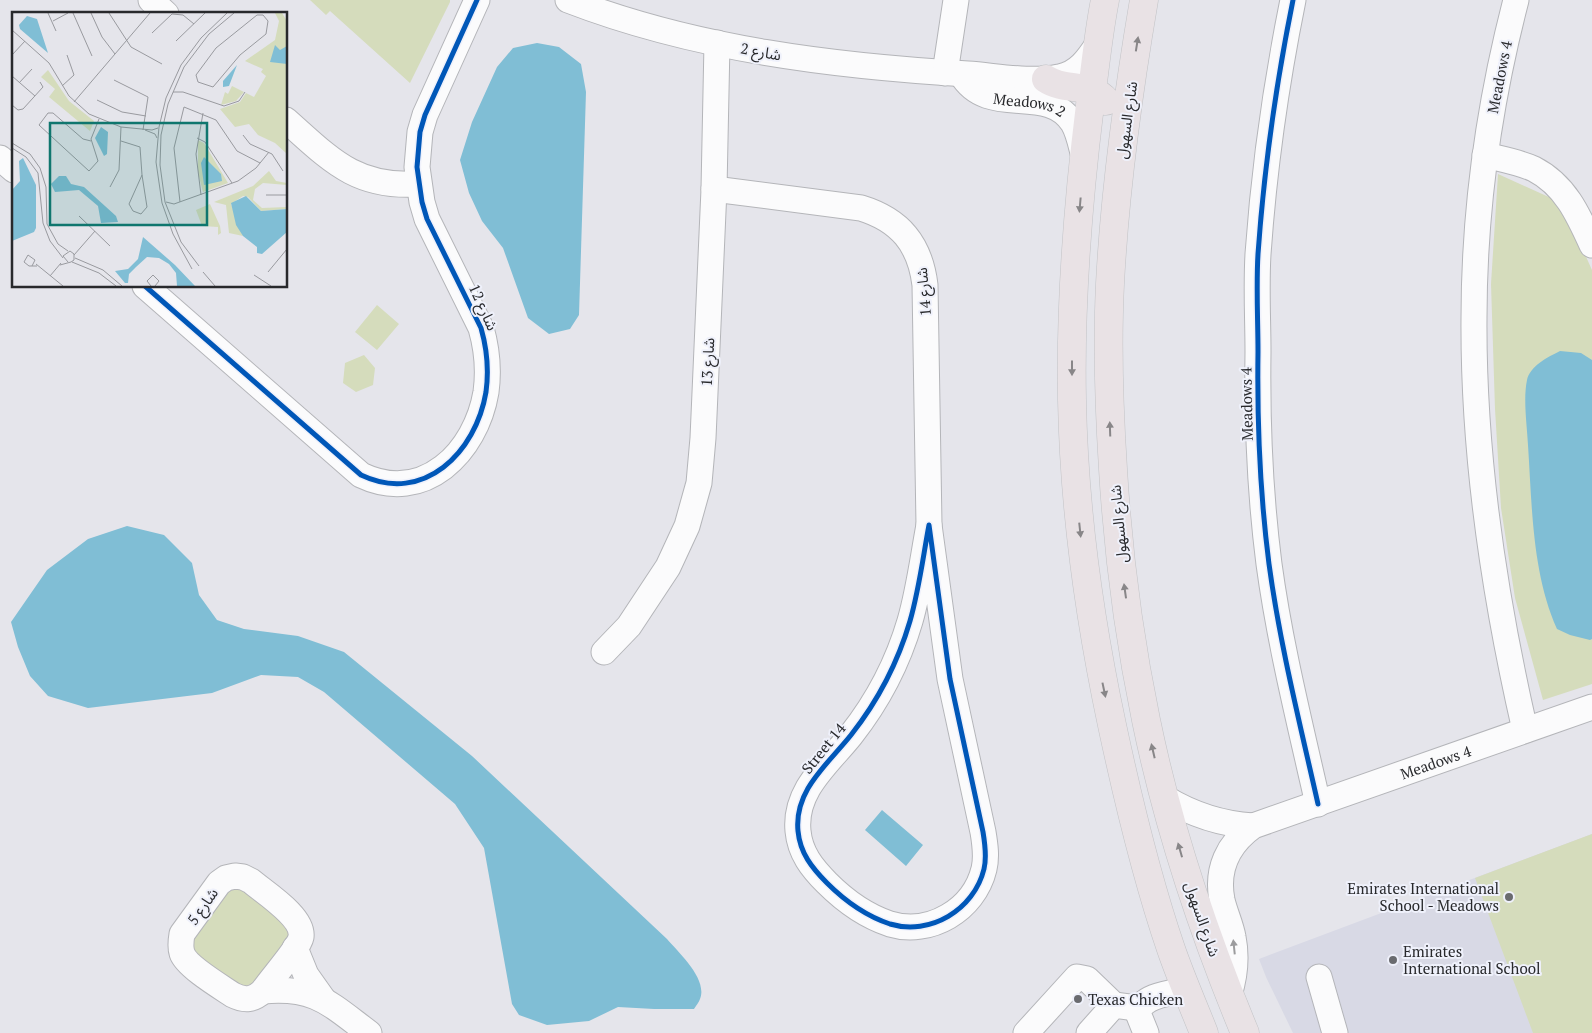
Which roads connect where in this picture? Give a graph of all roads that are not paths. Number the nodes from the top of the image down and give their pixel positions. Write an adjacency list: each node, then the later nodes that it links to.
1 (150, 0): 9 (street)
2 (477, 0): 20 (street, شارع 12)
3 (568, 0): 10 (street, شارع 2)
4 (956, 0): 12 (street)
5 (1105, 0): 11 (main road)
6 (1144, 0): 23 (main road, شارع السهول, one-way to 6)
7 (1293, 0): 30 (street, Meadows 4)
8 (1516, 0): 16 (street, Meadows 4)
9 (164, 12)
10 (717, 43): 12 (street, شارع 2); 21 (street, شارع 13)
11 (1098, 44): 13 (street, Meadows 2); 14 (main road)
12 (958, 74): 13 (street, Meadows 2); 13 (street, Meadows 2)
13 (1037, 85): 14 (main road); 17 (street, Meadows 2)
14 (1092, 90): 17 (main road); 23 (main road)
15 (288, 122): 20 (street)
16 (1485, 155): 22 (street); 28 (street, Meadows 4)
17 (1084, 157): 35 (main road, one-way to 35)
18 (0, 158): 19 (street)
19 (12, 168)
20 (418, 184): 24 (street, شارع 12)
21 (714, 189): 25 (street, شارع 14); 26 (street, شارع 13)
22 (1592, 245)
23 (1110, 284): 29 (main road, شارع السهول, one-way to 23)
24 (147, 288)
25 (929, 525): 25 (street, Street 14)
26 (604, 652)
27 (1592, 707): 28 (street, Meadows 4)
28 (1525, 730): 30 (street, Meadows 4)
29 (1165, 798): 31 (street, Meadows 4); 36 (main road, شارع السهول, one-way to 29)
30 (1318, 804): 31 (street, Meadows 4)
31 (1253, 826): 36 (street, Meadows 4, one-way to 31)
32 (295, 948): 34 (street, شارع 5); 34 (street, شارع 5); 37 (street, شارع 5)
33 (1319, 977): 45 (street)
34 (262, 990): 37 (street, شارع 5)
35 (1186, 990): 39 (street); 43 (main road)
36 (1229, 995): 44 (main road, شارع السهول)
37 (323, 999): 40 (street, شارع 5)
38 (1114, 1005): 39 (street); 41 (street); 42 (street)
39 (1141, 1025)
40 (369, 1033)
41 (1026, 1033)
42 (1089, 1033)
43 (1204, 1033)
44 (1245, 1033)
45 (1335, 1033)

